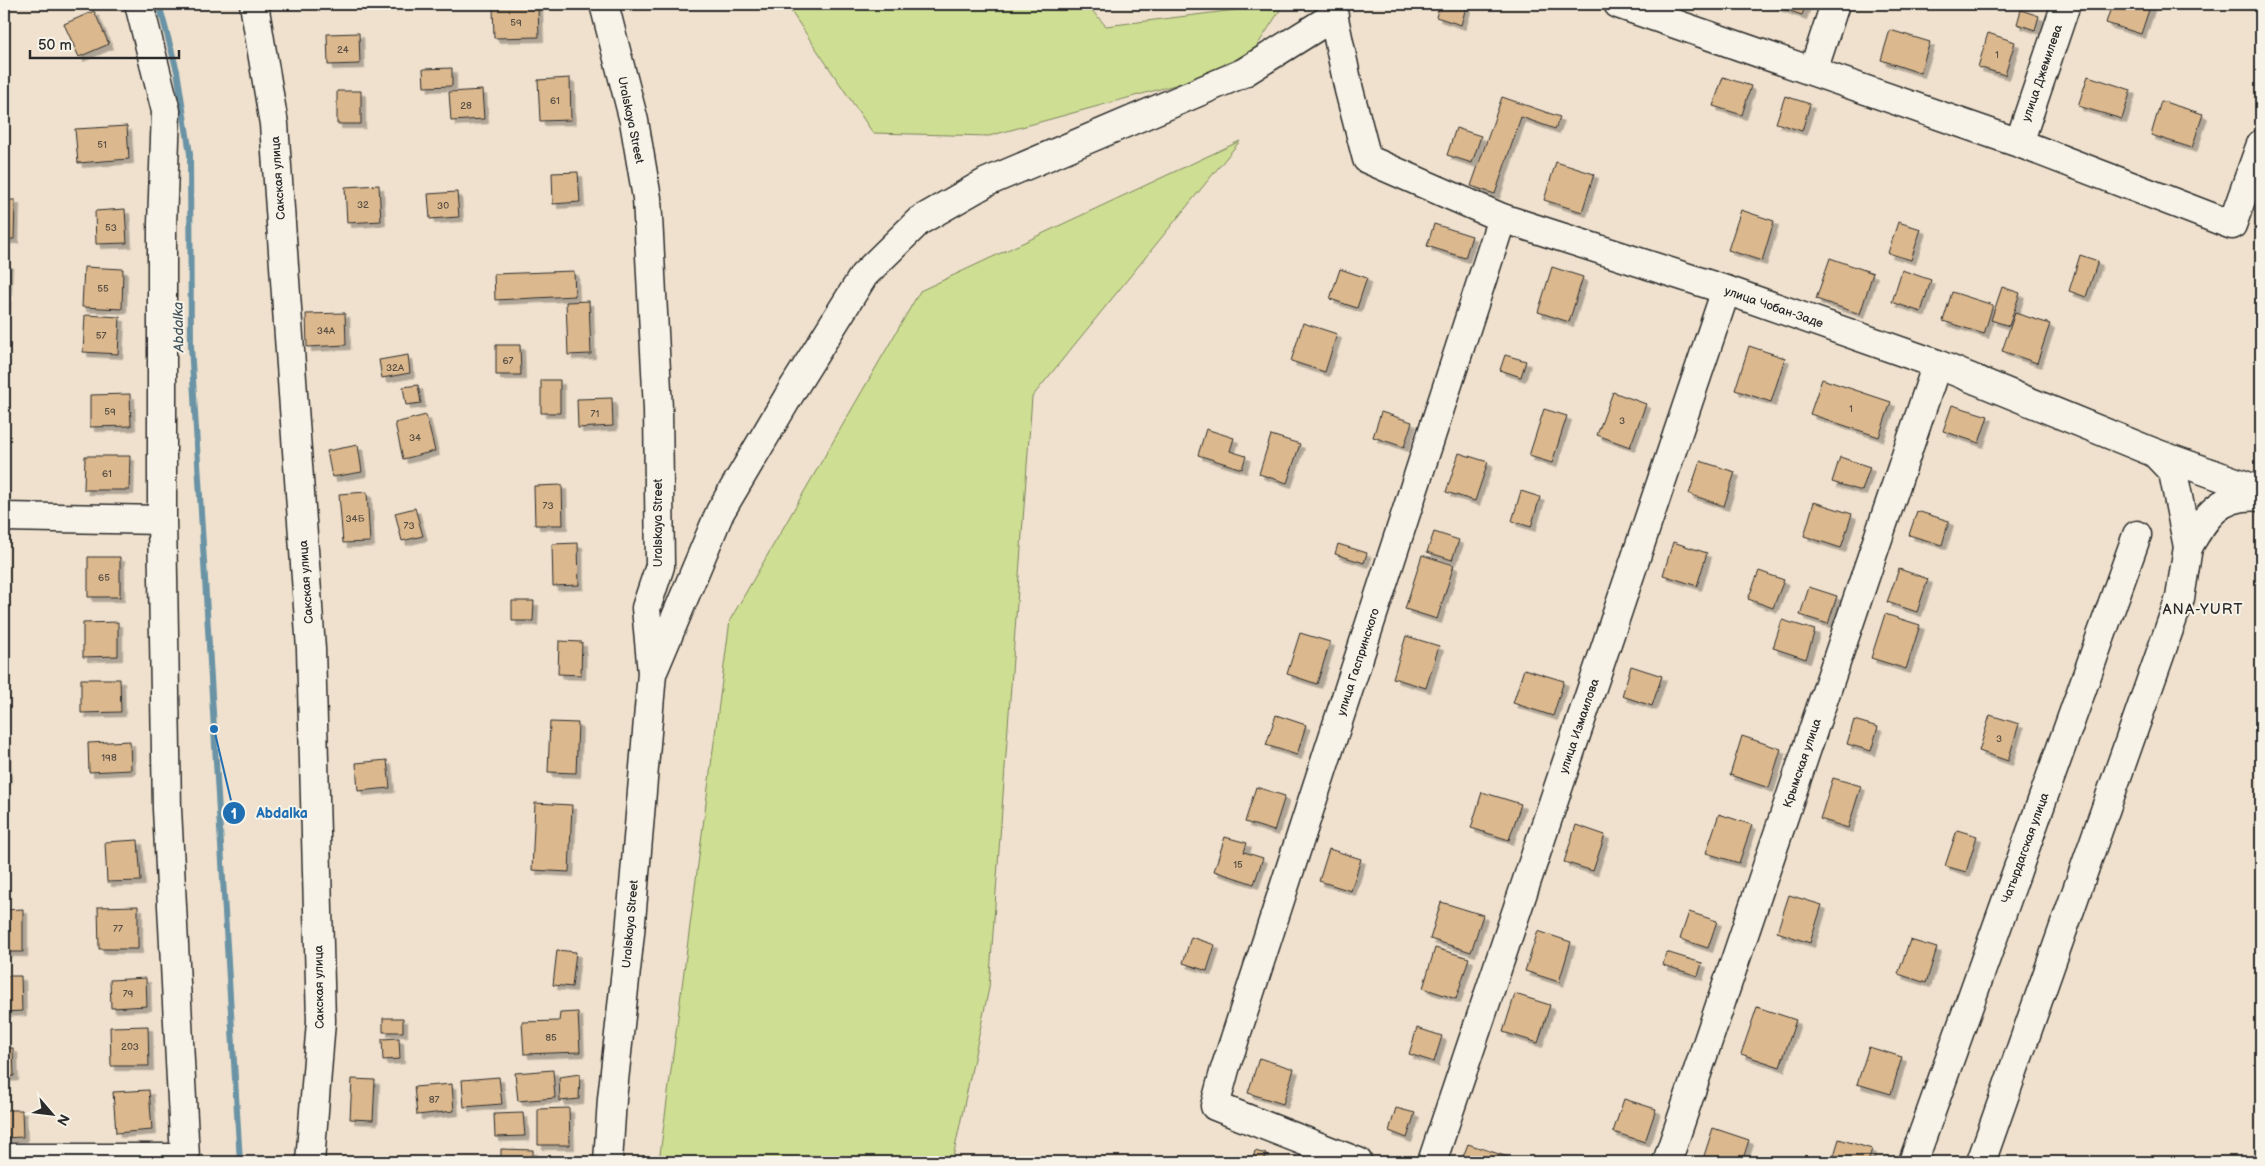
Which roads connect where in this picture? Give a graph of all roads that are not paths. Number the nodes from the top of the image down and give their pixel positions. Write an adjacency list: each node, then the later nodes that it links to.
1 (139, 4): 18 (street)
2 (254, 4): 23 (street, Сакская улица)
3 (604, 4): 21 (street, Uralskaya Street)
4 (1618, 4): 8 (street)
5 (1835, 4): 8 (street)
6 (2066, 4): 9 (street, улица Джемилева)
7 (1332, 10): 11 (street, улица Чобан-Заде); 21 (street)
8 (1813, 71): 9 (street)
9 (2019, 143): 10 (street)
10 (2261, 144)
11 (1502, 218): 12 (street, улица Чобан-Заде); 25 (street, улица Гаспринского)
12 (1726, 290): 13 (street, улица Чобан-Заде); 26 (street, улица Измаилова)
13 (1937, 364): 14 (street, улица Чобан-Заде); 27 (street, Крымская улица)
14 (2164, 462): 15 (street, улица Чобан-Заде); 20 (street)
15 (2261, 490)
16 (2261, 497): 20 (street)
17 (4, 517): 18 (street)
18 (162, 520): 22 (street)
19 (2137, 535): 28 (street, Чатырдагская улица)
20 (2188, 547): 29 (street)
21 (652, 673): 24 (street, Uralskaya Street)
22 (4, 1158)
23 (310, 1162)
24 (608, 1162)
25 (1358, 1162)
26 (1432, 1162)
27 (1667, 1162)
28 (1913, 1162)
29 (1981, 1162)

